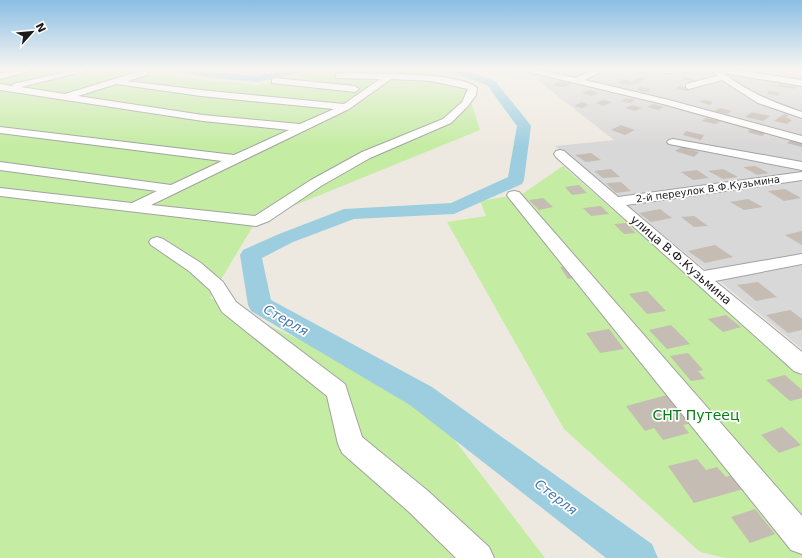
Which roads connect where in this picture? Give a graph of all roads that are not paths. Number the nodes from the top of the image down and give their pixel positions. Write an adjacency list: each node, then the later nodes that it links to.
1 (39, 94): 8 (street)
2 (76, 94): 8 (street)
3 (212, 94): 9 (street)
4 (364, 94): 9 (street)
5 (471, 94): 24 (street)
6 (632, 94): 13 (street)
7 (751, 94): 10 (street)
8 (63, 98): 11 (street)
9 (346, 107): 11 (street)
10 (802, 115)
11 (303, 128): 16 (street)
12 (0, 130): 16 (street)
13 (802, 140)
14 (673, 142): 18 (street)
15 (560, 154): 23 (street, улица В.Ф.Кузьмина)
16 (238, 159): 20 (street)
17 (0, 166): 20 (street)
18 (802, 166)
19 (802, 176): 23 (street, 2-й переулок В.Ф.Кузьмина)
20 (172, 189): 24 (street)
21 (0, 192): 24 (street)
22 (514, 195): 29 (street)
23 (614, 202): 27 (street, улица В.Ф.Кузьмина)
24 (133, 208)
25 (157, 242): 30 (street)
26 (802, 260): 27 (street)
27 (700, 278): 28 (street, улица В.Ф.Кузьмина)
28 (802, 365)
29 (802, 538)
30 (478, 558)

